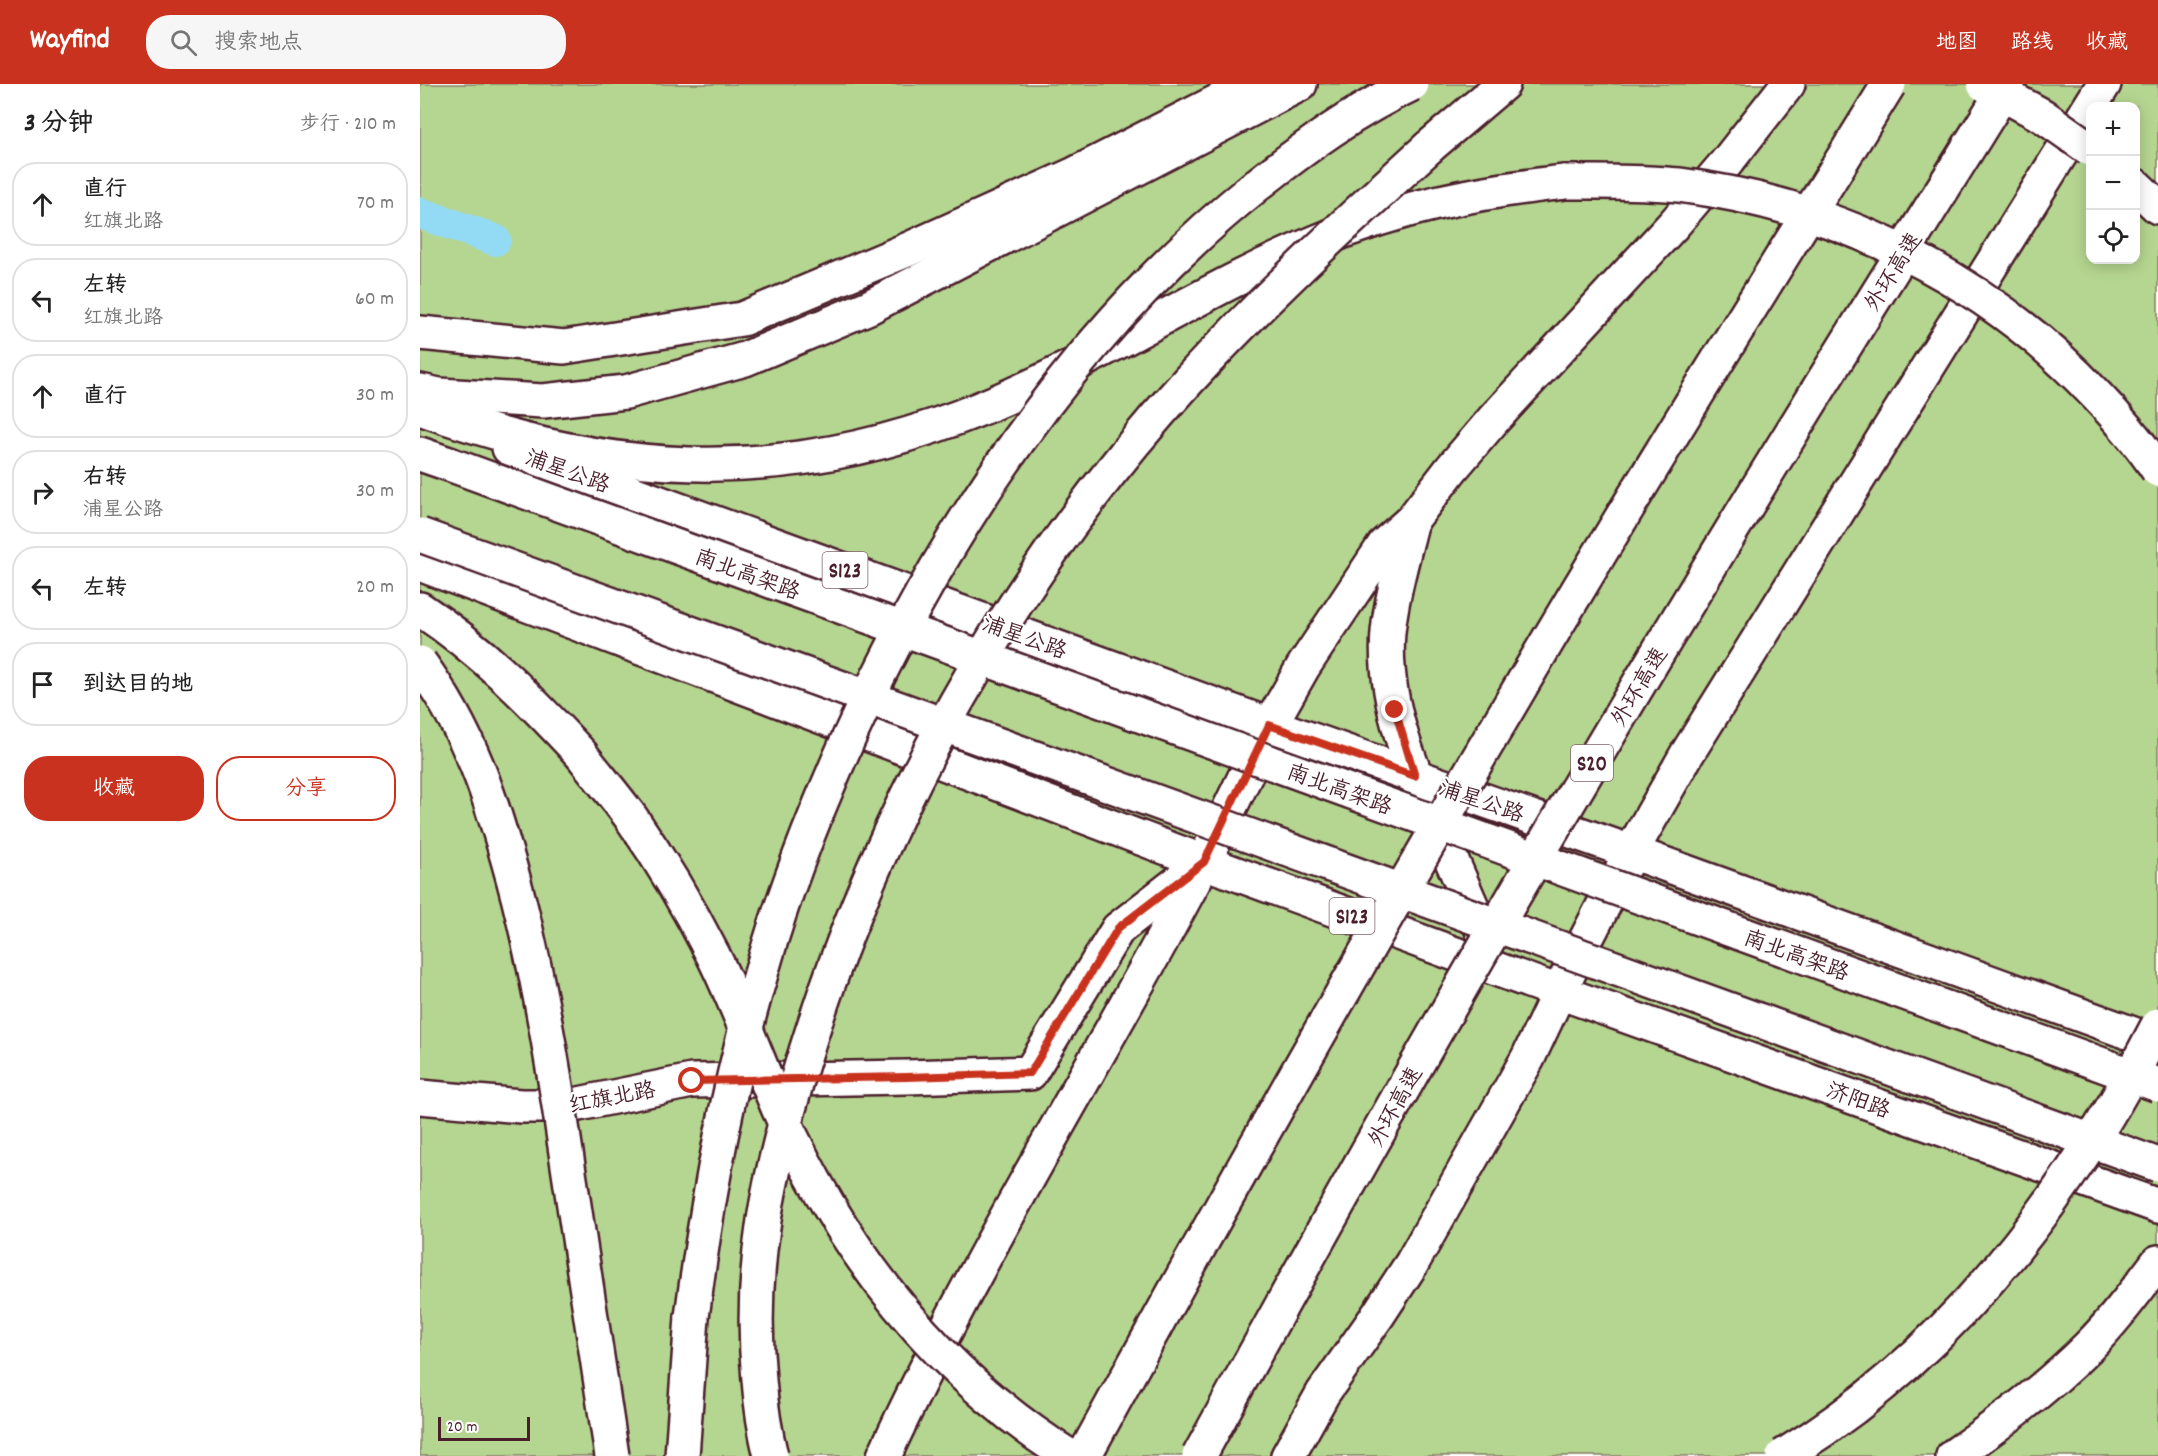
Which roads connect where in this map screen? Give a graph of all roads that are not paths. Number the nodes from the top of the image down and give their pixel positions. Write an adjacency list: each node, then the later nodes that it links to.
1 (1252, 84): 13 (main road)
2 (1300, 84): 14 (main road)
3 (1412, 84): 38 (main road, bridge)
4 (1503, 84): 39 (main road, bridge)
5 (1788, 84): 19 (main road)
6 (1889, 84): 42 (main road, bridge)
7 (1984, 84): 10 (main road, bridge)
8 (2008, 84): 43 (main road, 外环高速 / S20, bridge)
9 (2104, 84): 26 (main road)
10 (2086, 146)
11 (2140, 190): 12 (main road)
12 (2158, 207)
13 (420, 333)
14 (420, 391)
15 (420, 408): 18 (main road, bridge)
16 (420, 416): 24 (main road, 浦星公路 / S123)
17 (420, 454): 32 (main road, 南北高架路, bridge)
18 (2158, 470)
19 (1412, 520): 24 (main road); 25 (main road)
20 (420, 535): 34 (main road, bridge)
21 (420, 564): 27 (main road, S123)
22 (420, 609): 41 (main road, bridge)
23 (420, 663): 37 (main road, bridge)
24 (1269, 725): 25 (main road, 浦星公路 / S123); 27 (main road)
25 (1415, 776): 26 (main road, 浦星公路 / S123); 28 (main road)
26 (1630, 852): 29 (main road); 31 (main road)
27 (1204, 862): 28 (main road, S123); 33 (main road, 红旗北路); 40 (main road)
28 (1500, 970): 29 (main road, S123)
29 (1559, 992): 35 (main road, 济阳路); 44 (main road)
30 (2158, 1025): 45 (main road, bridge)
31 (2158, 1043)
32 (2158, 1085)
33 (420, 1097)
34 (2158, 1165)
35 (2158, 1206)
36 (2158, 1262): 46 (main road)
37 (612, 1456)
38 (682, 1456)
39 (771, 1456)
40 (884, 1456)
41 (1069, 1456)
42 (1084, 1456)
43 (1199, 1456)
44 (1288, 1456)
45 (1783, 1456)
46 (1953, 1456)

